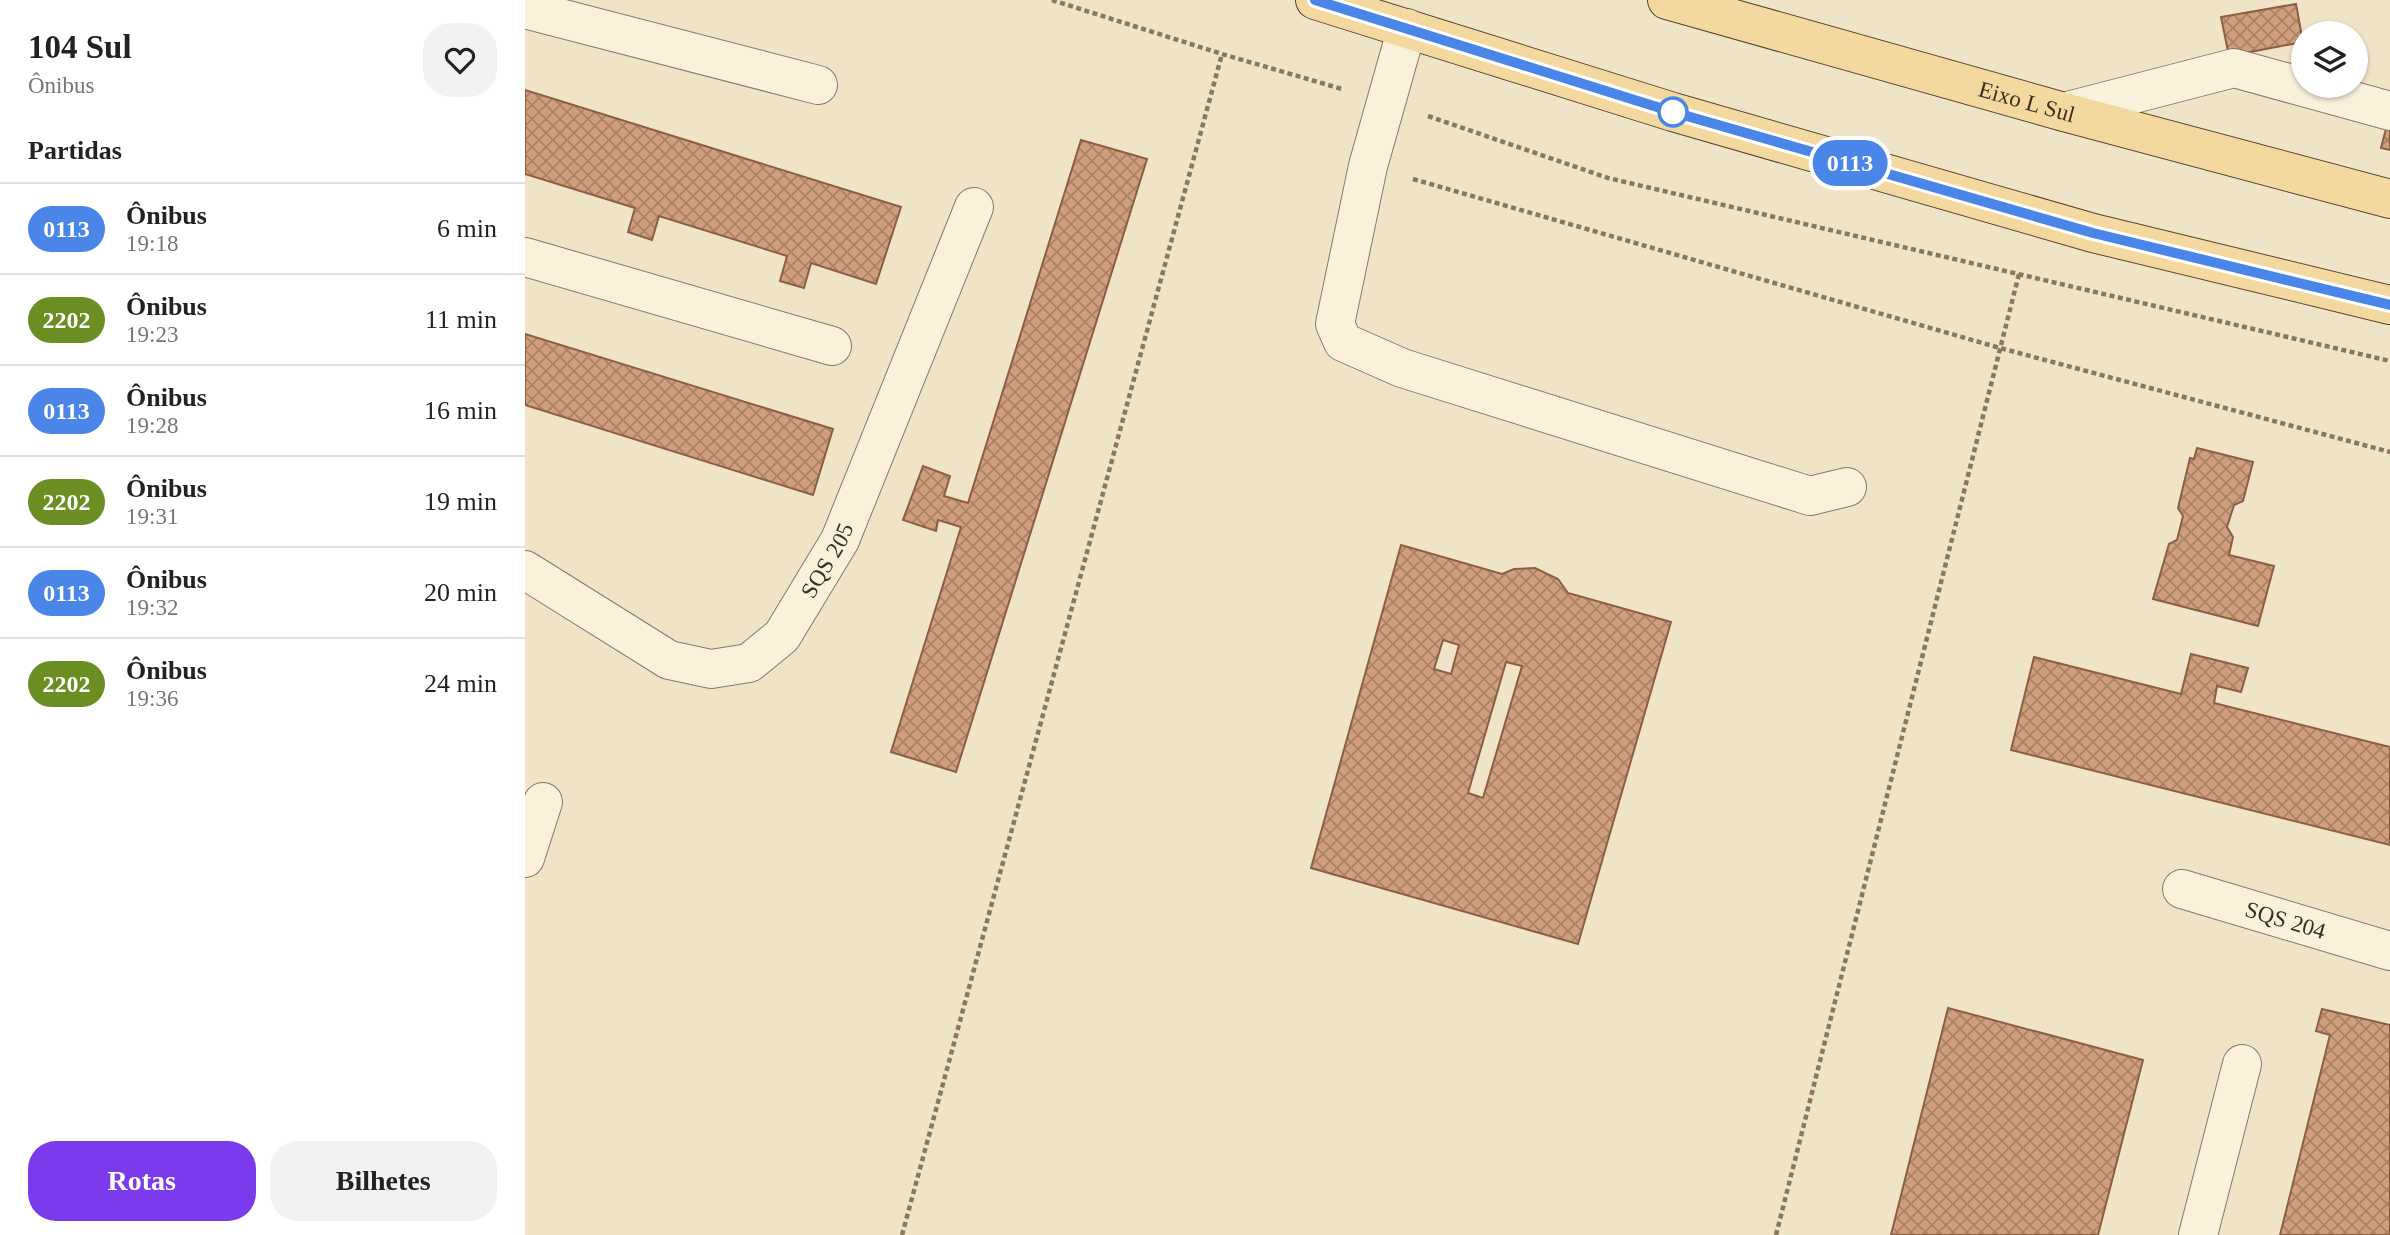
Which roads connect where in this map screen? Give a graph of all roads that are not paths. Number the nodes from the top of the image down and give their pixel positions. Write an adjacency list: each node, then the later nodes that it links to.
1 (1315, 0): 4 (main road)
2 (1667, 0): 7 (main road, Eixo L Sul)
3 (525, 9): 5 (street)
4 (1407, 28): 11 (main road); 13 (street)
5 (818, 85)
6 (2390, 111): 7 (street)
7 (2064, 112): 8 (main road, Eixo L Sul)
8 (2390, 199)
9 (974, 207): 14 (street, SQS 205)
10 (525, 257): 12 (street)
11 (2390, 305)
12 (832, 346)
13 (1847, 487)
14 (525, 570)
15 (543, 802): 16 (street)
16 (525, 858)
17 (2182, 889): 18 (street, SQS 204)
18 (2390, 951)
19 (2242, 1063): 20 (street)
20 (2198, 1235)

